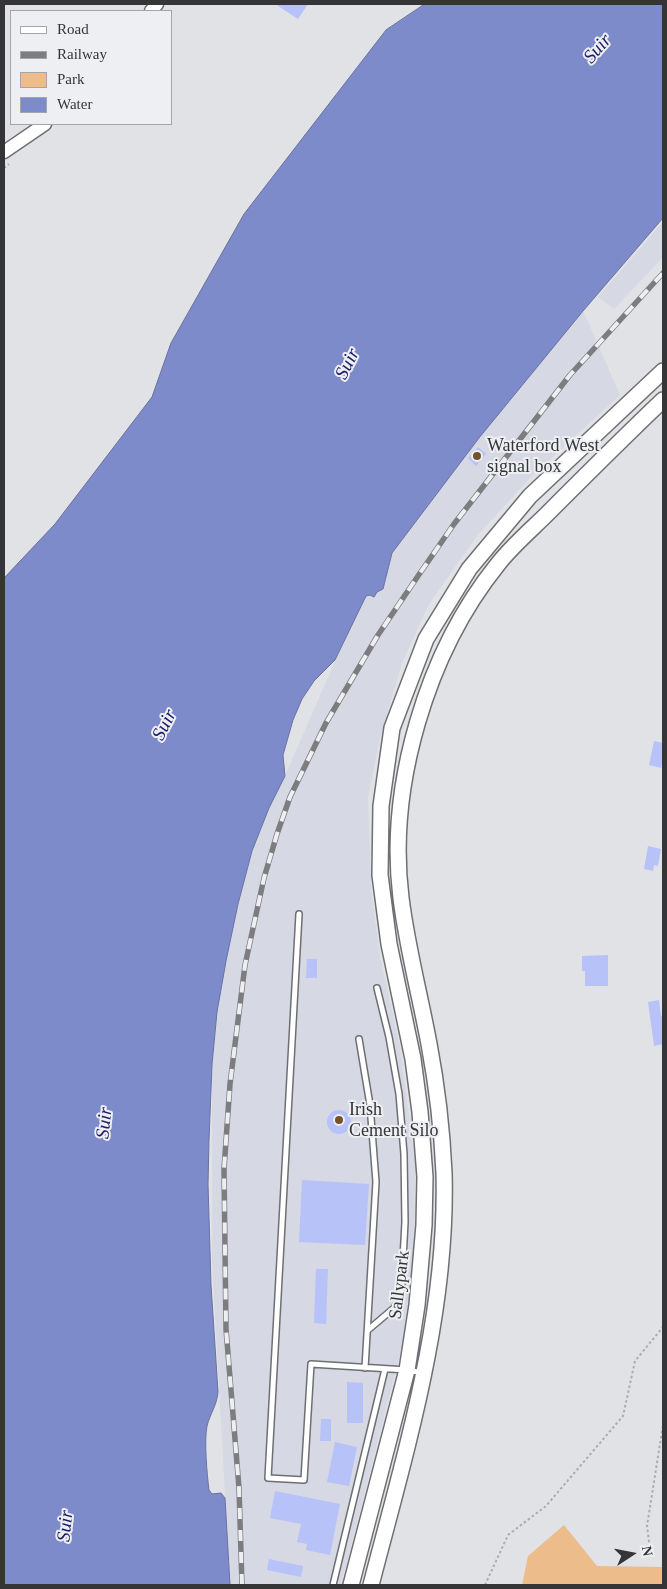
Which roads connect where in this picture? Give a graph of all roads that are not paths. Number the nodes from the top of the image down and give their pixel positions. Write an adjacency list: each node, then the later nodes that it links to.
1 (44, 125): 2 (street)
2 (4, 152)
3 (663, 371): 11 (main road, Sallypark)
4 (663, 400): 12 (main road)
5 (299, 914): 9 (lane)
6 (377, 988): 8 (lane)
7 (359, 1039): 8 (lane)
8 (368, 1330): 9 (lane)
9 (365, 1368): 10 (lane)
10 (385, 1369): 11 (lane); 13 (lane)
11 (407, 1370): 12 (lane); 14 (main road, Sallypark)
12 (424, 1373): 15 (main road)
13 (333, 1585)
14 (351, 1585)
15 (371, 1585)

